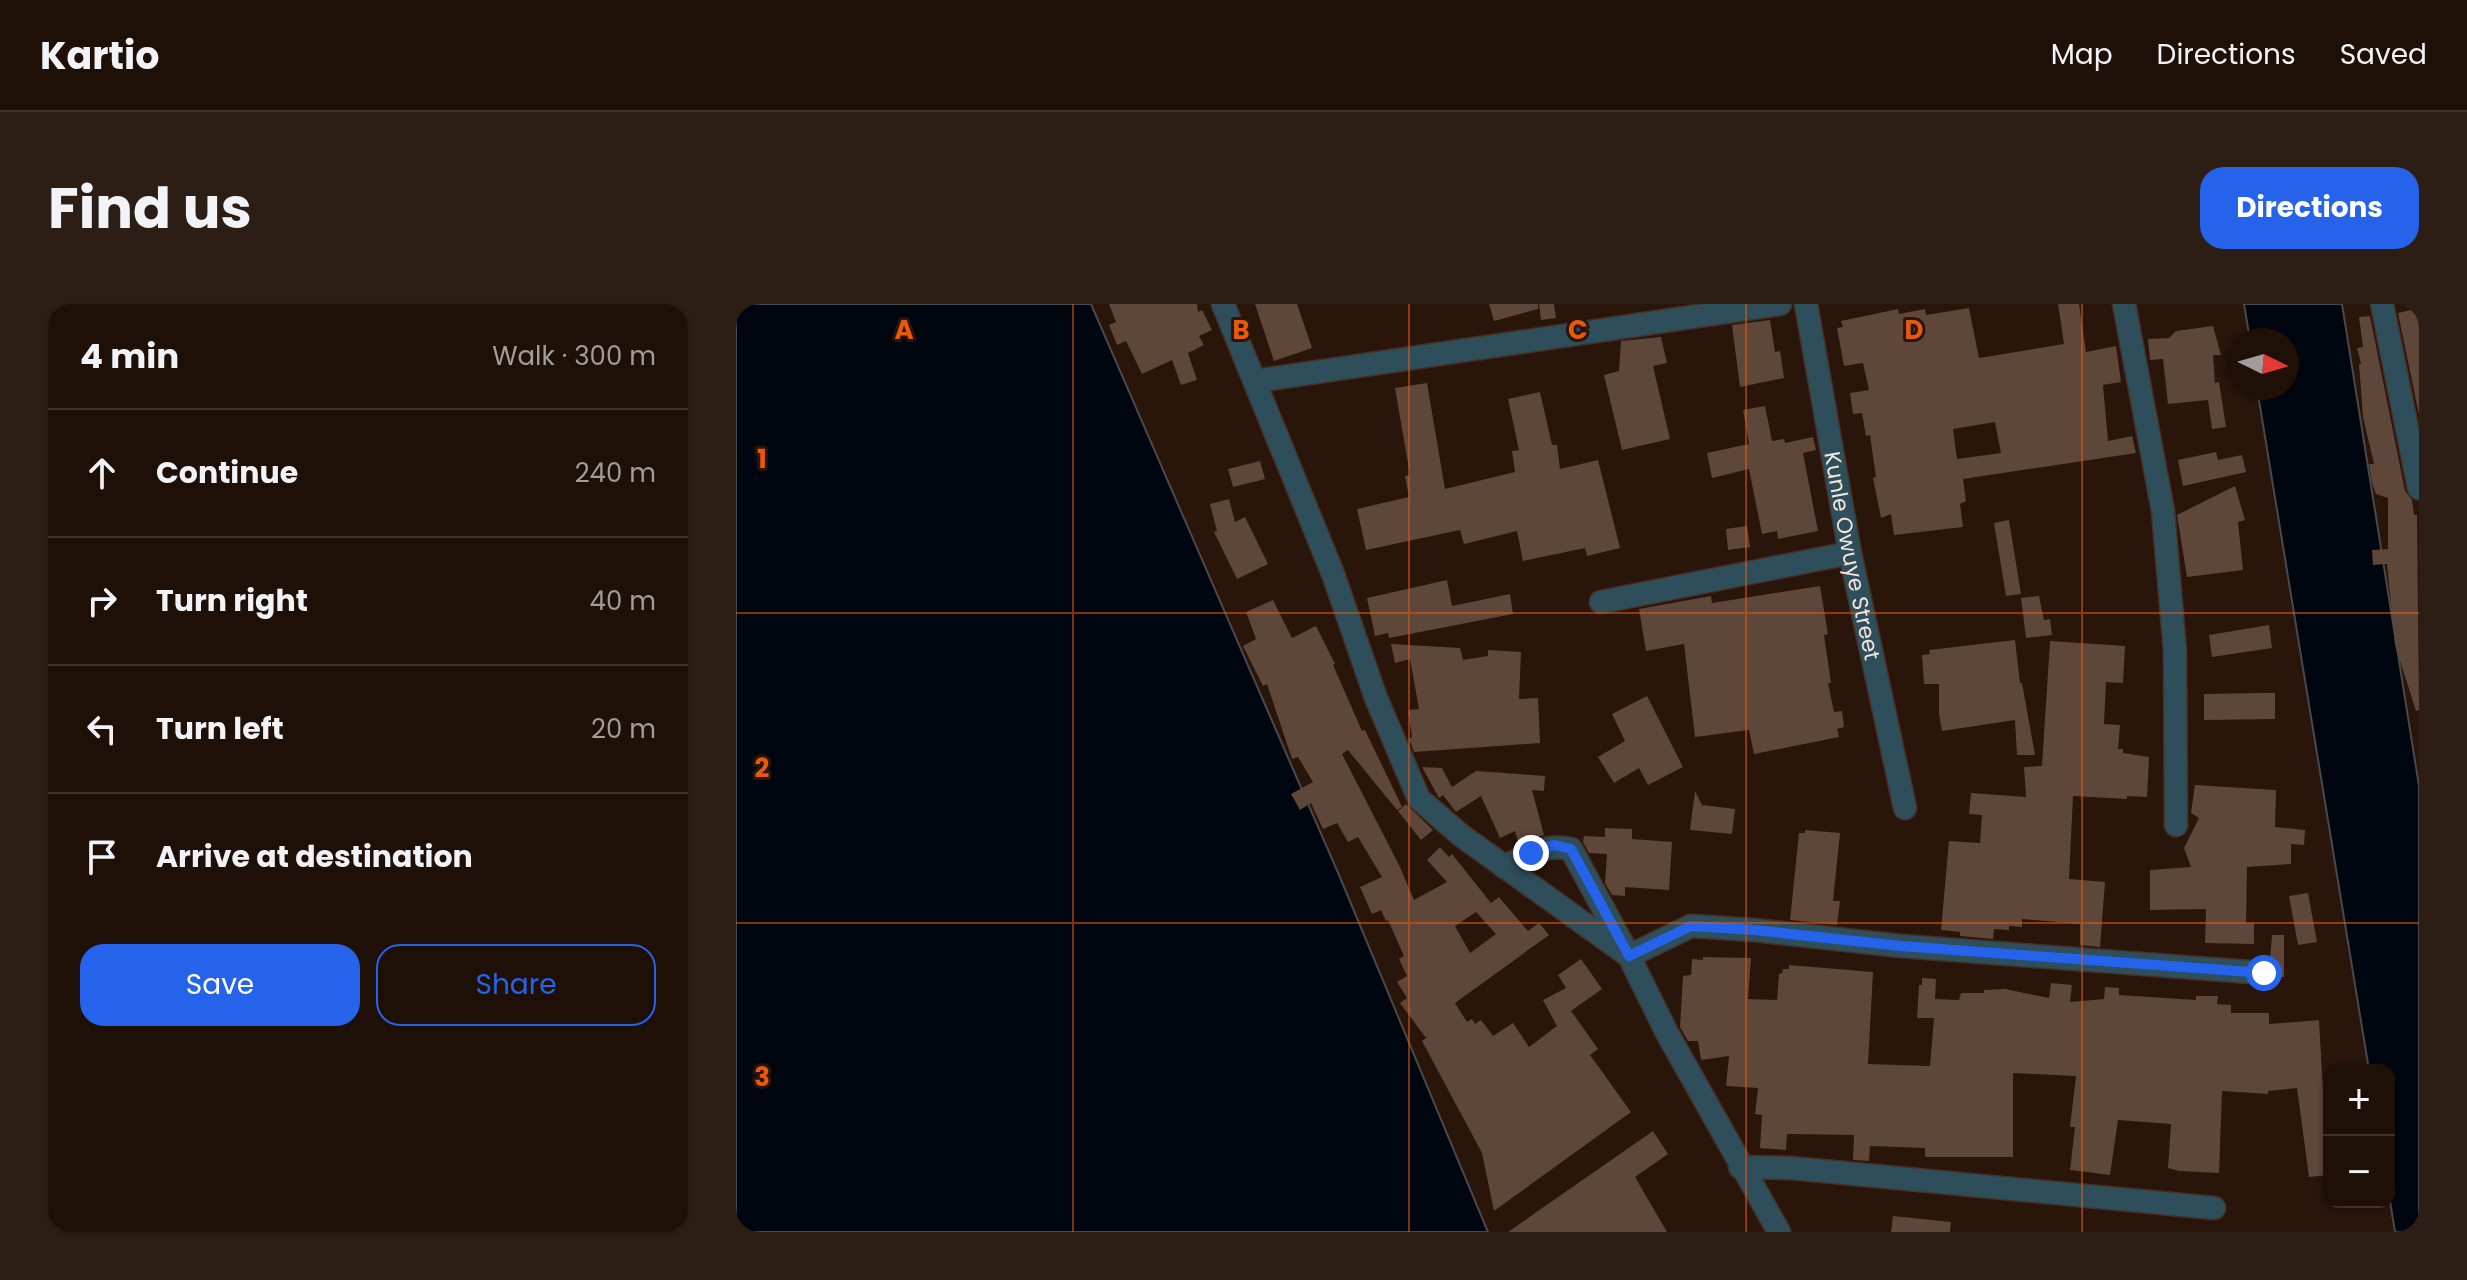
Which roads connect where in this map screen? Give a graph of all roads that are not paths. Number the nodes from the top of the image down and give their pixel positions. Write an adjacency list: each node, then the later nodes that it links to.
1 (1223, 304): 6 (street)
2 (1780, 304): 6 (street)
3 (1806, 304): 8 (street, Kunle Owuye Street)
4 (2124, 304): 11 (street)
5 (2382, 304): 7 (street)
6 (1255, 381): 12 (street)
7 (2419, 488)
8 (1850, 553): 9 (street); 10 (street, Kunle Owuye Street)
9 (1601, 602)
10 (1905, 808)
11 (2176, 825)
12 (1504, 867): 13 (street); 13 (street)
13 (1629, 956): 14 (street); 15 (street)
14 (2264, 973)
15 (1740, 1167): 16 (street); 17 (street)
16 (2214, 1208)
17 (1779, 1232)

